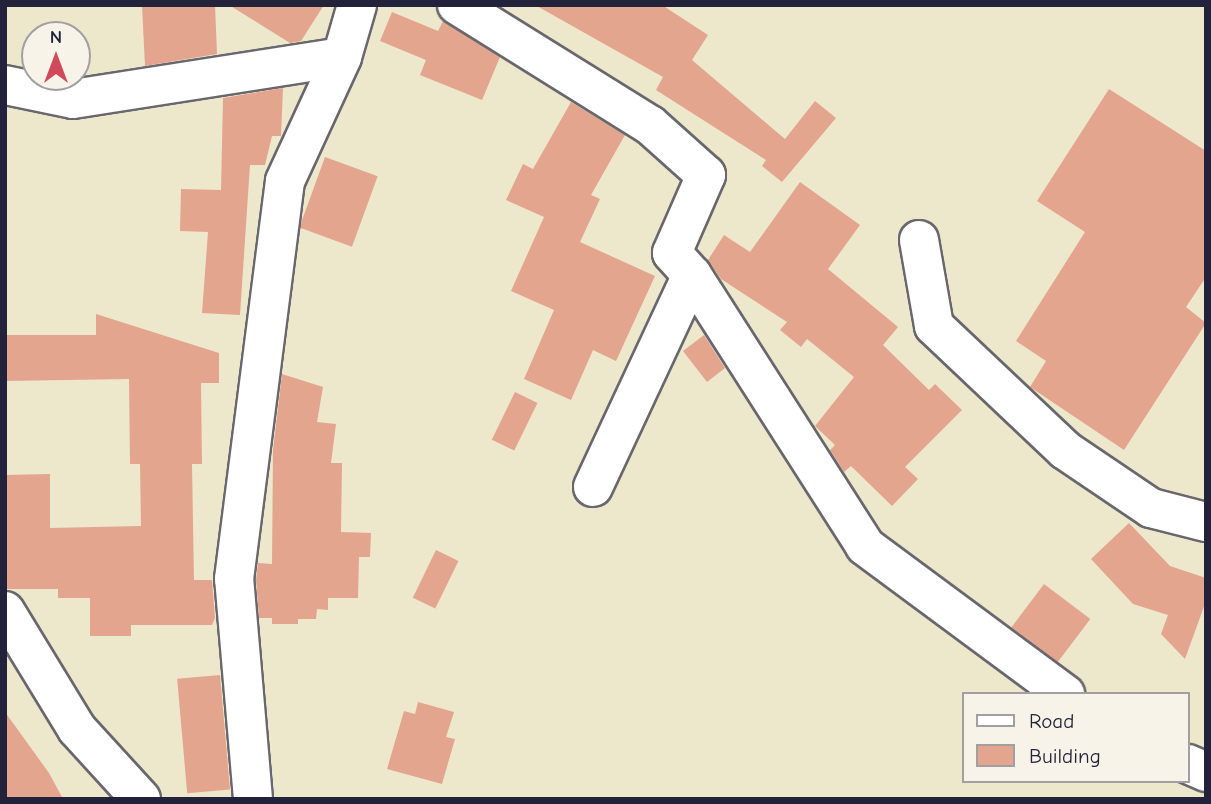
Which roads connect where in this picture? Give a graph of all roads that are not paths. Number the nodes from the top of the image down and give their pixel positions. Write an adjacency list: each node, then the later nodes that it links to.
1 (457, 5): 6 (street)
2 (353, 7): 3 (street)
3 (342, 57): 4 (street); 14 (street)
4 (5, 85)
5 (919, 240): 8 (street)
6 (692, 275): 7 (street); 10 (street)
7 (593, 487)
8 (1206, 522)
9 (5, 611): 13 (street)
10 (1063, 692)
11 (1190, 765): 12 (street)
12 (1206, 772)
13 (141, 799)
14 (253, 799)

